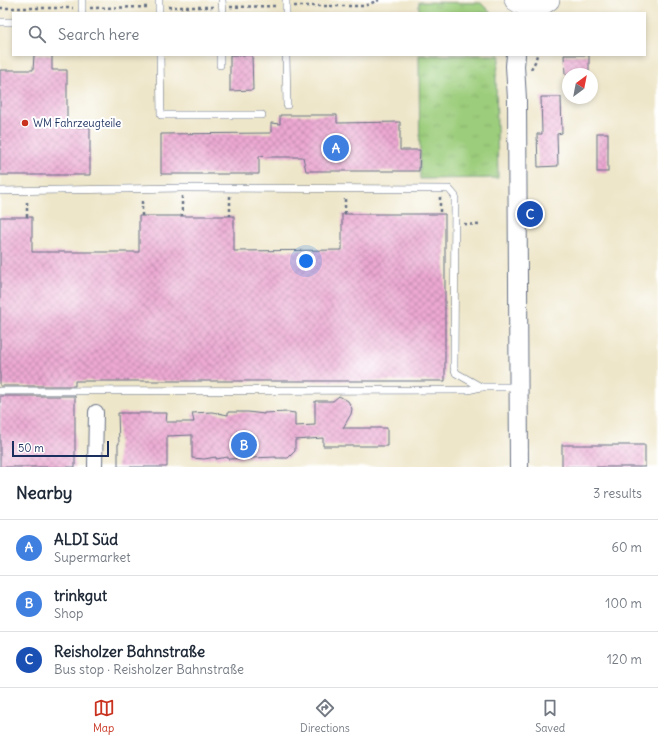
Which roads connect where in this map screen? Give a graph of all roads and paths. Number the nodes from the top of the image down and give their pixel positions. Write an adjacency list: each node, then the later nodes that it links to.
1 (378, 0): 3 (path)
2 (517, 5): 4 (main road)
3 (286, 6): 7 (path)
4 (542, 6)
5 (82, 7): 6 (path); 8 (path)
6 (159, 7): 7 (path)
7 (222, 7)
8 (0, 8)
9 (0, 22): 10 (lane)
10 (12, 22)
11 (160, 56): 19 (lane)
12 (220, 56): 16 (lane)
13 (286, 56): 18 (lane)
14 (516, 56): 17 (street)
15 (531, 59): 17 (street)
16 (220, 65)
17 (517, 99): 34 (street)
18 (287, 105)
19 (262, 115)
20 (182, 188): 23 (lane); 24 (lane); 31 (path)
21 (345, 188): 22 (lane); 24 (lane); 27 (path)
22 (440, 188): 28 (path); 33 (lane)
23 (142, 189): 26 (lane); 30 (path)
24 (230, 189): 32 (path)
25 (0, 191): 26 (lane)
26 (27, 191): 29 (path)
27 (345, 214)
28 (440, 214)
29 (27, 216)
30 (142, 216)
31 (182, 216)
32 (230, 216)
33 (481, 387): 34 (lane); 35 (lane)
34 (518, 387): 38 (street)
35 (0, 391)
36 (96, 412): 37 (street)
37 (95, 467)
38 (519, 467)

